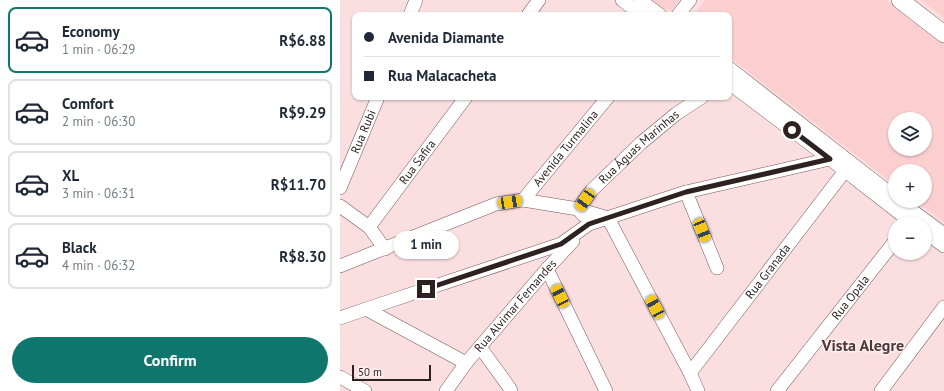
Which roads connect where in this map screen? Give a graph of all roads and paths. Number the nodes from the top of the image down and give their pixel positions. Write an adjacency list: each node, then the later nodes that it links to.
1 (416, 0): 7 (street)
2 (539, 0): 8 (street)
3 (622, 0): 9 (street)
4 (640, 0): 10 (street)
5 (690, 0): 11 (street)
6 (900, 0): 12 (main road)
7 (411, 12)
8 (530, 12)
9 (638, 12)
10 (656, 12)
11 (680, 12)
12 (944, 34)
13 (732, 78): 18 (street)
14 (377, 100): 20 (street, Rua Rubi)
15 (464, 100): 29 (street, Rua Safira)
16 (606, 100): 23 (street, Avenida Turmalina)
17 (697, 100): 25 (street, Rua Águas Marinhas)
18 (836, 157): 19 (street); 21 (street)
19 (849, 167): 22 (street); 26 (street); 44 (street, Rua Granada)
20 (340, 188)
21 (686, 192): 27 (street); 37 (street)
22 (888, 193)
23 (523, 200): 25 (street); 34 (street)
24 (340, 206): 29 (street)
25 (578, 209): 27 (street); 28 (street)
26 (906, 216)
27 (608, 218): 28 (street); 44 (street)
28 (589, 224): 38 (street, Rua Alvimar Fernandes); 40 (street)
29 (369, 226): 34 (street)
30 (932, 229): 31 (street)
31 (944, 234)
32 (932, 237): 33 (street)
33 (944, 246)
34 (386, 249): 36 (street)
35 (888, 251): 51 (street, Rua Opala)
36 (340, 266)
37 (717, 268)
38 (547, 269): 42 (street, Rua Alvimar Fernandes); 49 (street)
39 (944, 307): 52 (street)
40 (366, 309): 41 (street); 43 (street)
41 (340, 318)
42 (480, 347): 43 (street, Rua Alvimar Fernandes); 48 (street)
43 (466, 363): 47 (street, Rua Alvimar Fernandes)
44 (690, 373): 50 (street)
45 (340, 377): 46 (street)
46 (365, 391)
47 (446, 391)
48 (511, 391)
49 (606, 391)
50 (698, 391)
51 (777, 391)
52 (881, 391)

